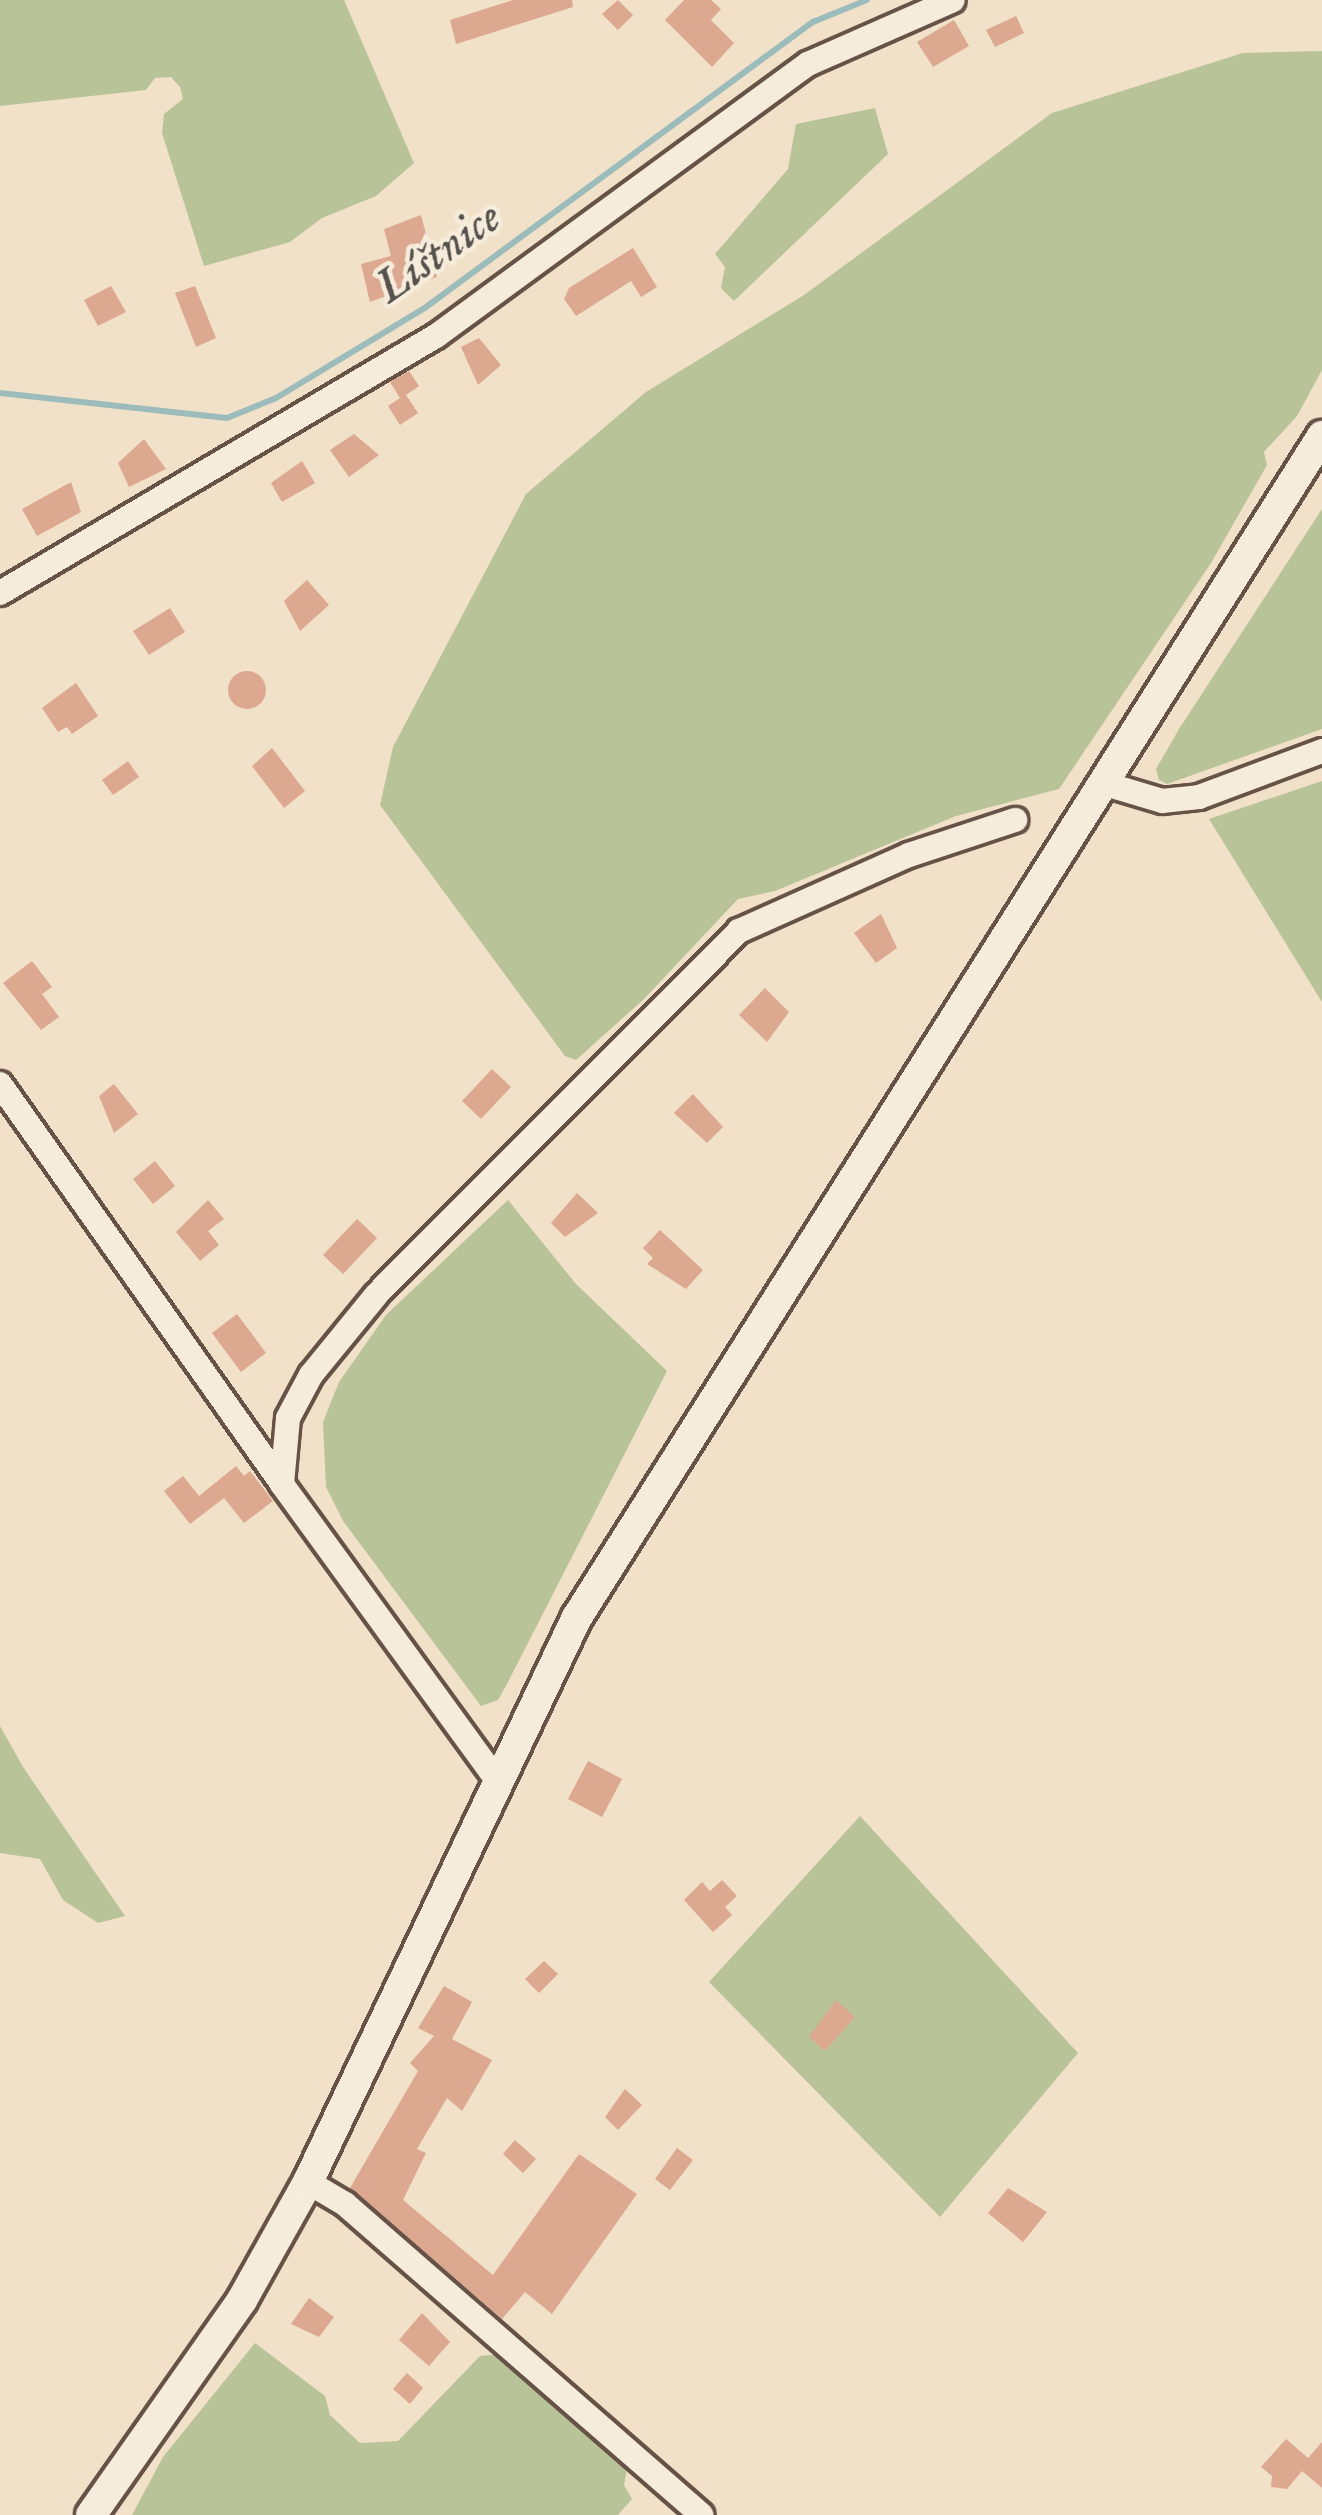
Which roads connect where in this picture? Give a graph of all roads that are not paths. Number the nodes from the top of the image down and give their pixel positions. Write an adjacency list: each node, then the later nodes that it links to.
1 (953, 0): 3 (street)
2 (1322, 436): 5 (street)
3 (0, 593)
4 (1322, 751): 5 (street)
5 (1102, 783): 9 (street)
6 (1015, 820): 8 (street)
7 (0, 1084): 8 (street)
8 (282, 1484): 9 (street)
9 (494, 1777): 10 (street)
10 (308, 2182): 11 (street); 12 (street)
11 (91, 2515)
12 (702, 2515)

